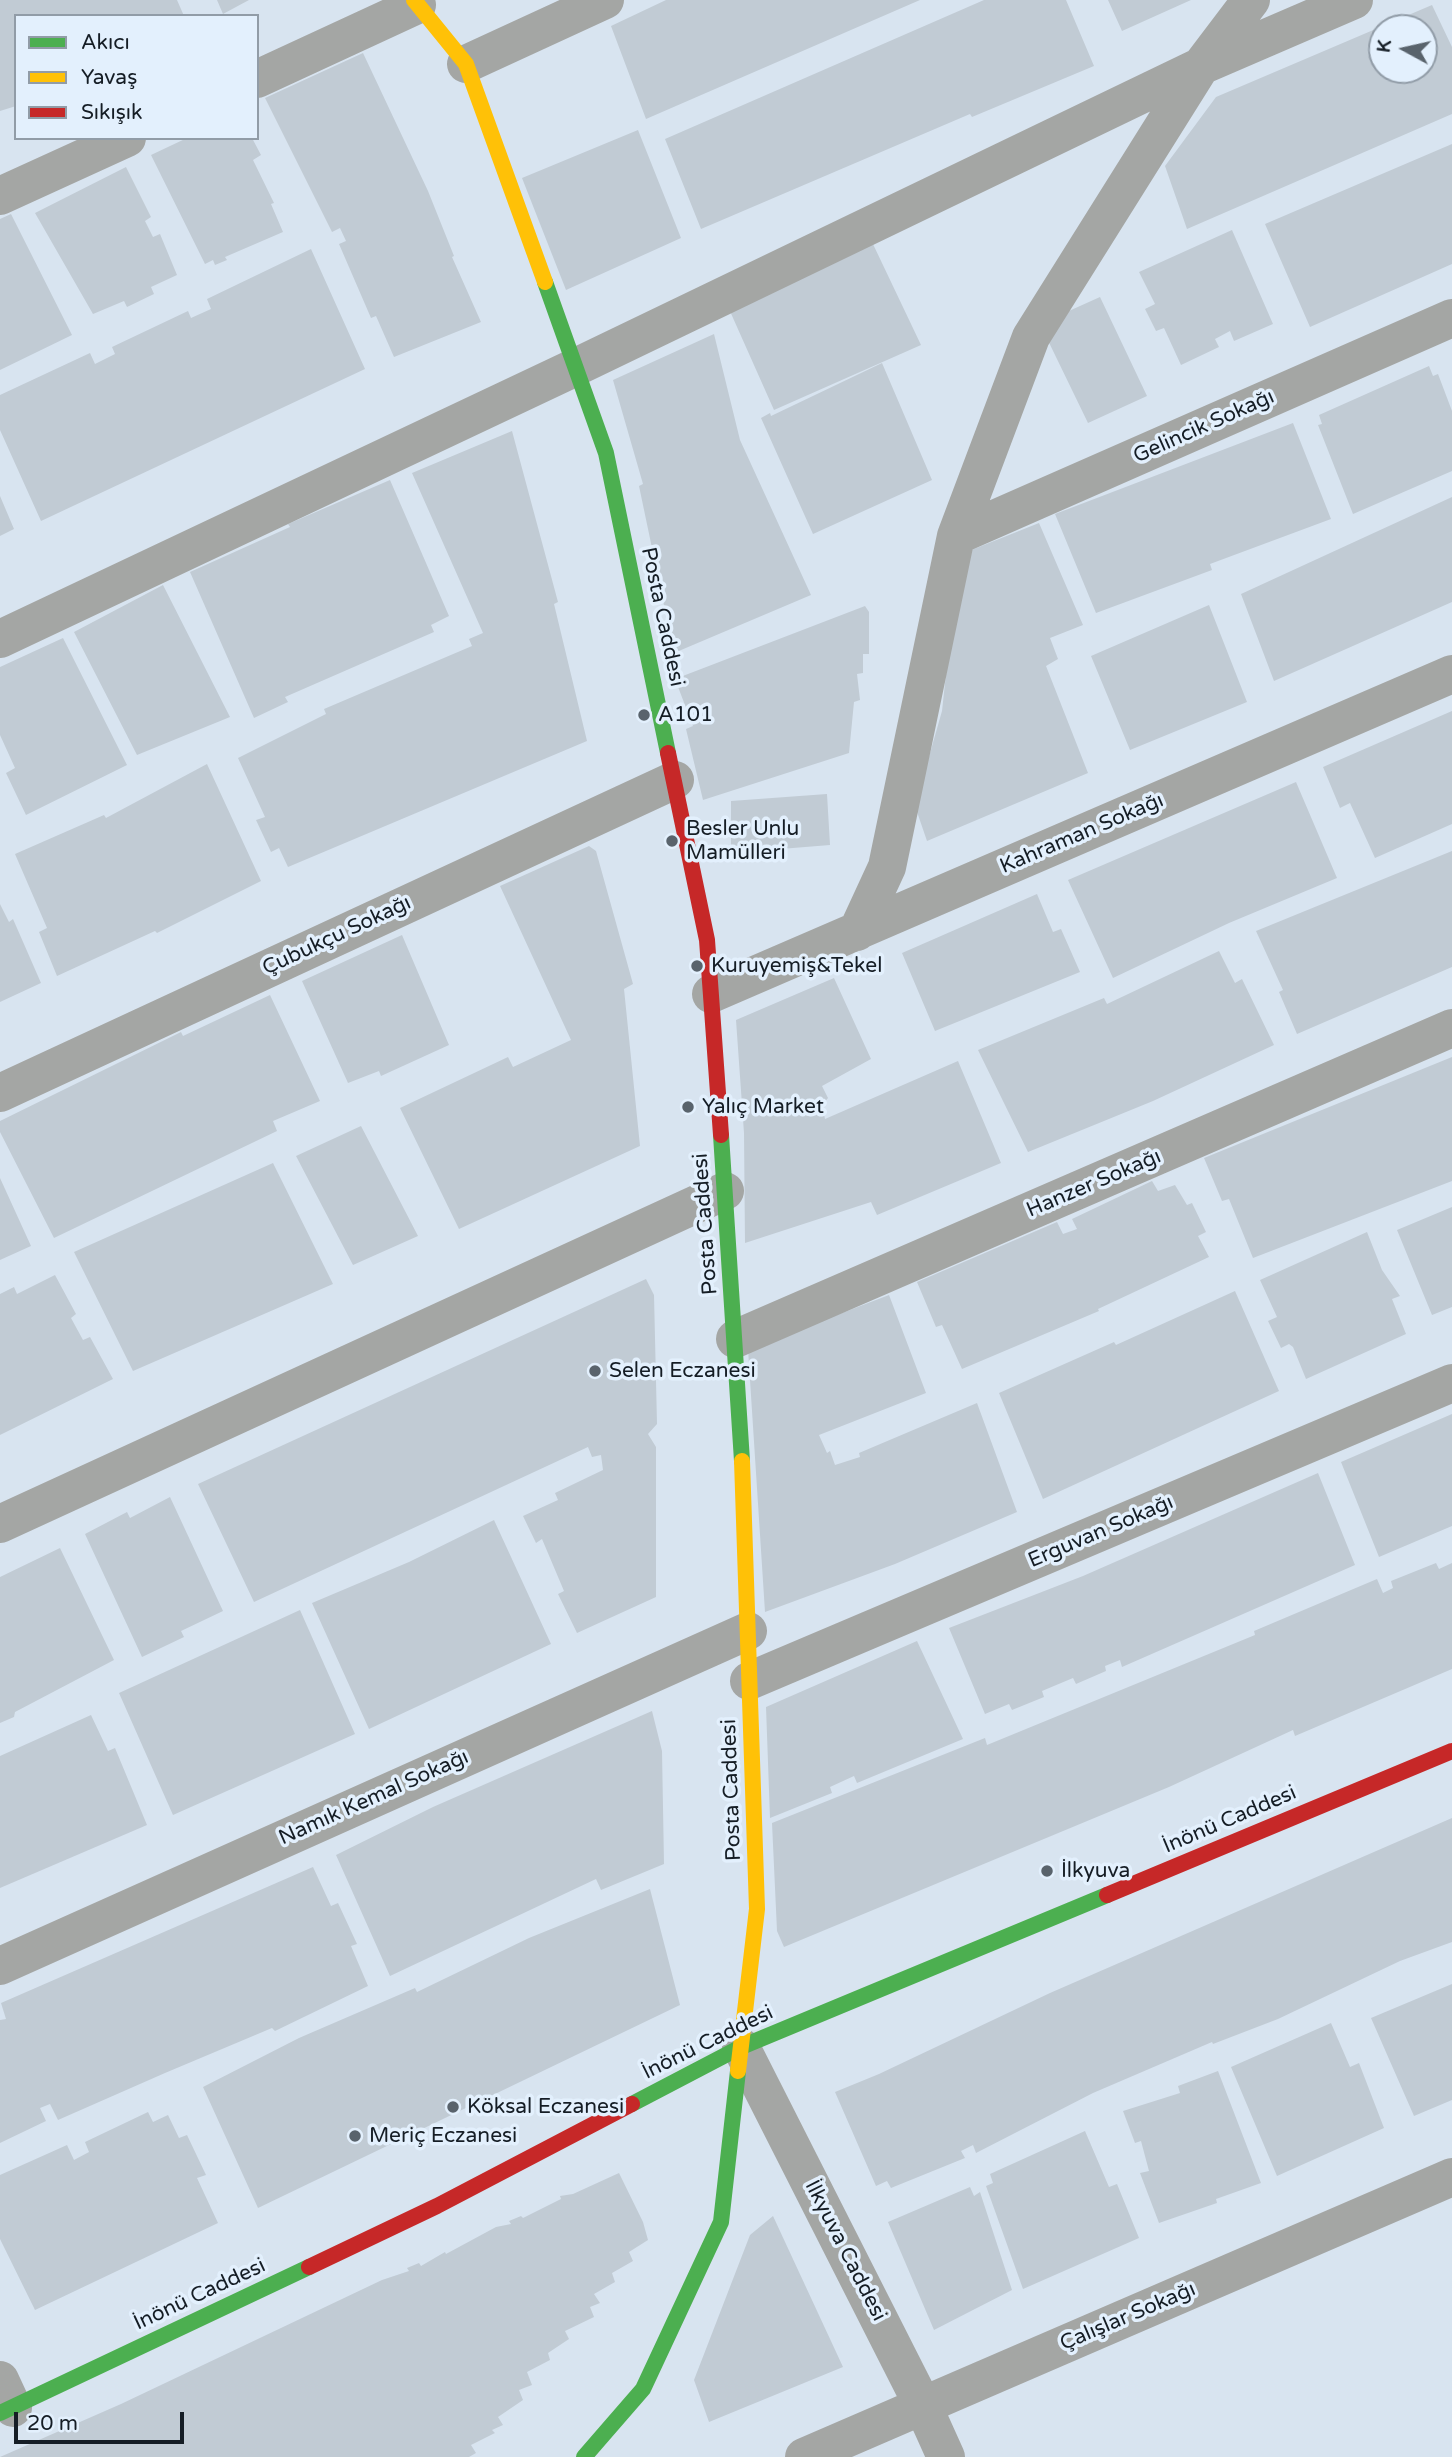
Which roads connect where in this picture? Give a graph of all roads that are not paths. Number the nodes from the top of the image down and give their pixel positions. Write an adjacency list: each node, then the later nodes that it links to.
1 (605, 0): 5 (street)
2 (1251, 0): 6 (street)
3 (1354, 0): 6 (street)
4 (415, 3): 5 (main road, Posta Caddesi); 7 (street)
5 (466, 64): 11 (main road, Posta Caddesi)
6 (1201, 66): 11 (street); 12 (street)
7 (259, 78)
8 (123, 140): 9 (street)
9 (0, 196)
10 (1452, 318): 12 (street, Gelincik Sokağı)
11 (576, 368): 13 (street); 15 (main road, Posta Caddesi)
12 (956, 536): 16 (street)
13 (0, 639)
14 (1452, 674): 16 (street, Kahraman Sokağı)
15 (675, 780): 17 (main road, Posta Caddesi); 19 (street, Çubukçu Sokağı)
16 (857, 932): 17 (street, Kahraman Sokağı)
17 (711, 994): 20 (main road, Posta Caddesi)
18 (1452, 1028): 21 (street, Hanzer Sokağı)
19 (0, 1093)
20 (725, 1191): 21 (main road, Posta Caddesi); 23 (street)
21 (735, 1339): 24 (main road, Posta Caddesi)
22 (1452, 1382): 25 (street, Erguvan Sokağı)
23 (0, 1524)
24 (748, 1631): 25 (main road, Posta Caddesi); 27 (street, Namık Kemal Sokağı)
25 (749, 1681): 28 (main road, Posta Caddesi)
26 (1452, 1751): 28 (main road, İnönü Caddesi)
27 (0, 1966)
28 (741, 2047): 30 (main road, İnönü Caddesi); 31 (street, İlkyuva Caddesi); 32 (main road, Posta Caddesi)
29 (1452, 2177): 31 (street, Çalışlar Sokağı)
30 (4, 2400)
31 (923, 2406): 33 (street, Çalışlar Sokağı); 34 (street, İlkyuva Caddesi)
32 (584, 2457)
33 (804, 2457)
34 (946, 2457)

